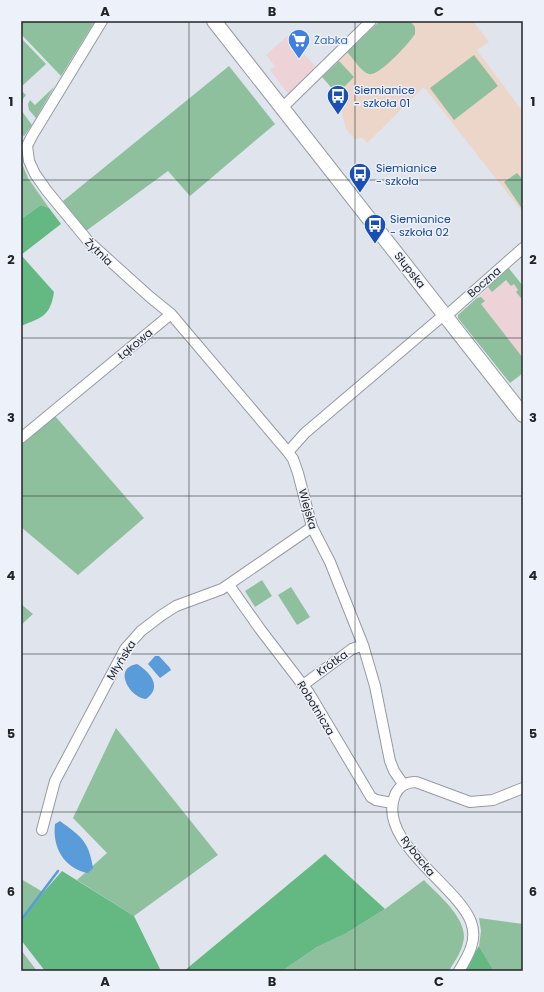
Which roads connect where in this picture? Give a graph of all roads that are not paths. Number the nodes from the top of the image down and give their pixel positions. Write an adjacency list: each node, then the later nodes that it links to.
1 (102, 21): 5 (street, Żytnia)
2 (214, 21): 4 (main road, Słupska)
3 (371, 21): 4 (street)
4 (282, 108): 8 (main road, Słupska)
5 (24, 145): 7 (street, Żytnia)
6 (523, 248): 8 (street, Boczna)
7 (171, 314): 10 (street, Łąkowa); 11 (street, Żytnia)
8 (446, 316): 9 (main road, Słupska); 11 (street)
9 (523, 414)
10 (21, 438)
11 (288, 452): 12 (street, Wiejska)
12 (312, 527): 13 (street, Młyńska); 14 (street, Wiejska)
13 (229, 585): 15 (street, Robotnicza); 19 (street, Młyńska)
14 (363, 644): 15 (street, Krótka); 16 (street, Wiejska)
15 (303, 685): 18 (street, Robotnicza)
16 (403, 784): 17 (street); 18 (street)
17 (523, 788)
18 (392, 803): 20 (street, Rybacka)
19 (42, 830)
20 (460, 971)

